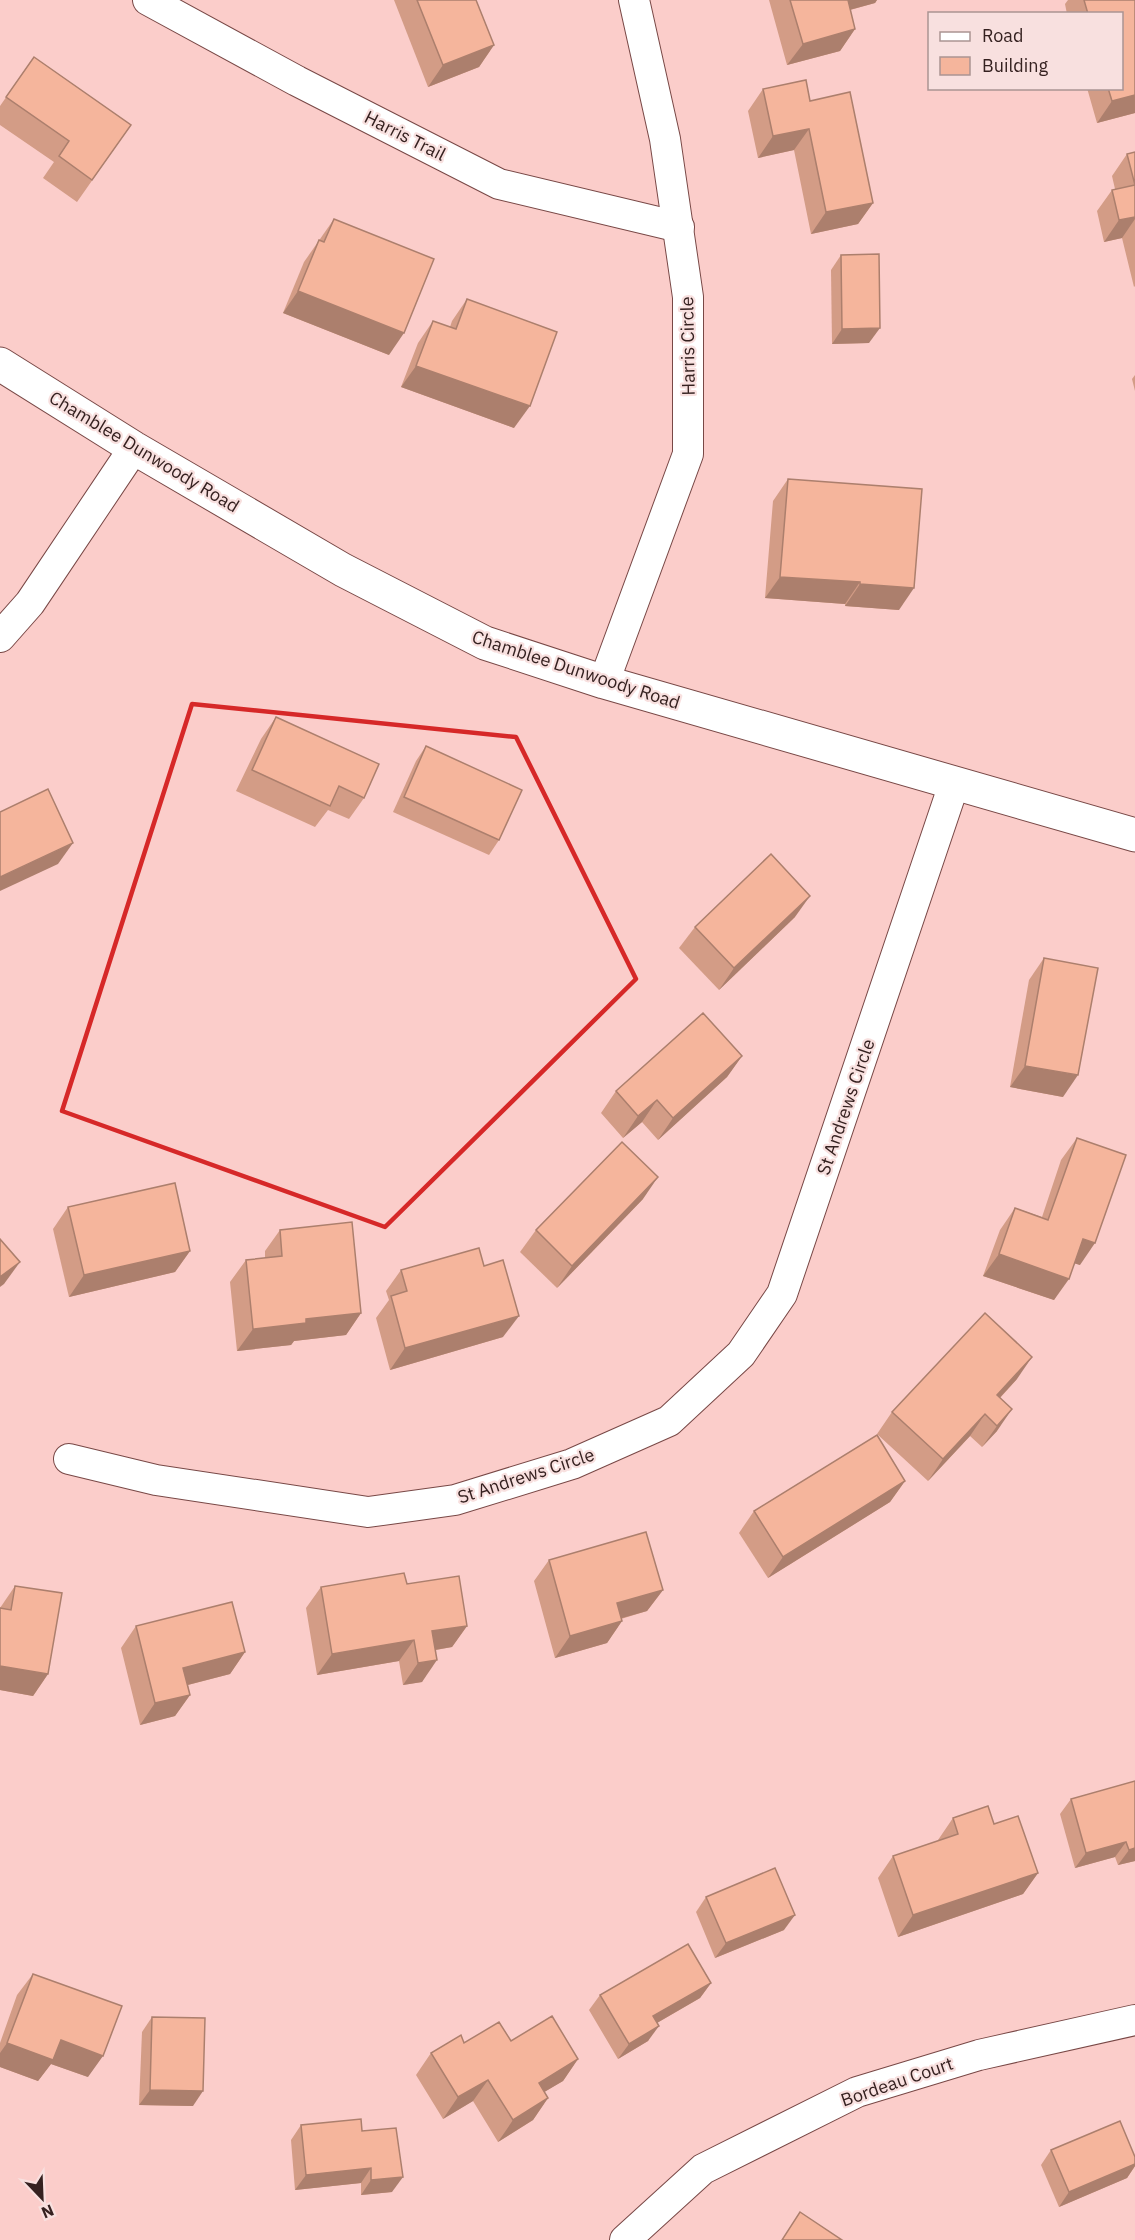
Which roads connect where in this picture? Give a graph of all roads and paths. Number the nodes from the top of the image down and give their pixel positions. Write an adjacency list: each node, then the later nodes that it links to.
1 (148, 0): 3 (street, Harris Trail)
2 (634, 0): 3 (street, Harris Circle)
3 (679, 227): 7 (street, Harris Circle)
4 (0, 364): 5 (street, Chamblee Dunwoody Road)
5 (134, 448): 6 (street); 7 (street, Chamblee Dunwoody Road)
6 (0, 637)
7 (604, 682): 8 (street, Chamblee Dunwoody Road)
8 (954, 784): 9 (street, Chamblee Dunwoody Road); 10 (street, St Andrews Circle)
9 (1135, 835)
10 (69, 1459)
11 (1135, 2020): 12 (street, Bordeau Court)
12 (625, 2240)

